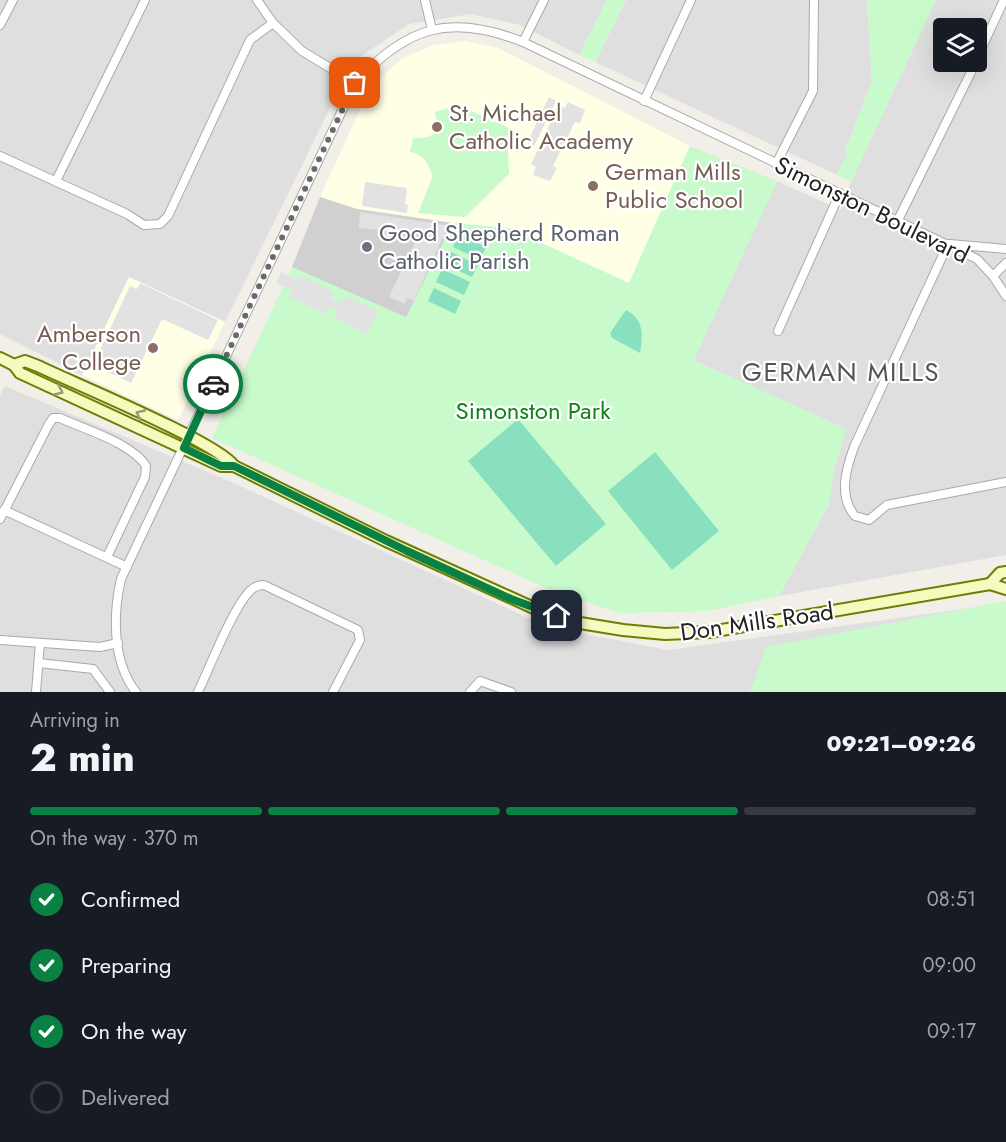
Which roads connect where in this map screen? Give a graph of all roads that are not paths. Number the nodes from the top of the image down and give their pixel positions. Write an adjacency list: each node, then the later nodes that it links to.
1 (13, 0): 10 (street)
2 (145, 0): 19 (street)
3 (257, 0): 9 (street)
4 (424, 0): 11 (street)
5 (544, 0): 13 (street)
6 (692, 0): 16 (street)
7 (814, 0): 18 (street)
8 (1004, 0): 12 (street)
9 (273, 23): 15 (street); 19 (street)
10 (0, 25)
11 (432, 30): 13 (street, Simonston Boulevard); 15 (street, Simonston Boulevard)
12 (987, 37)
13 (523, 42): 16 (street, Simonston Boulevard)
14 (971, 72): 21 (street)
15 (355, 83): 30 (street, Simonston Boulevard)
16 (644, 100): 18 (street, Simonston Boulevard)
17 (0, 156): 19 (street)
18 (776, 164): 20 (street, Simonston Boulevard)
19 (56, 181)
20 (840, 193): 21 (street, Simonston Boulevard); 27 (street)
21 (898, 220): 22 (street, Simonston Boulevard)
22 (948, 244): 23 (street); 25 (street, Simonston Boulevard); 33 (street)
23 (1006, 249)
24 (1006, 263): 25 (street)
25 (993, 276): 26 (street, Simonston Boulevard)
26 (1006, 296)
27 (778, 331)
28 (0, 358): 29 (main road, Don Mills Road)
29 (14, 365): 30 (main road, Don Mills Road, one-way to 29); 31 (main road, Don Mills Road, one-way to 31)
30 (189, 437): 31 (street, Simonston Boulevard); 32 (main road, Don Mills Road)
31 (184, 448): 32 (main road, Don Mills Road); 37 (street, Simonston Boulevard)
32 (234, 466): 39 (main road, Don Mills Road)
33 (1006, 482)
34 (4, 510): 35 (street); 36 (street); 36 (street)
35 (0, 519)
36 (107, 557): 37 (street)
37 (127, 567): 43 (street, Simonston Boulevard)
38 (1006, 572): 39 (main road, Don Mills Road)
39 (990, 584): 40 (main road, Don Mills Road)
40 (1006, 589)
41 (0, 640): 42 (street)
42 (40, 643): 43 (street); 44 (street)
43 (118, 643): 47 (street, Simonston Boulevard)
44 (39, 663): 45 (street); 46 (street)
45 (36, 692)
46 (110, 692)
47 (136, 692)
48 (198, 692): 49 (street)
49 (333, 692)
50 (470, 692): 51 (street)
51 (511, 692)

